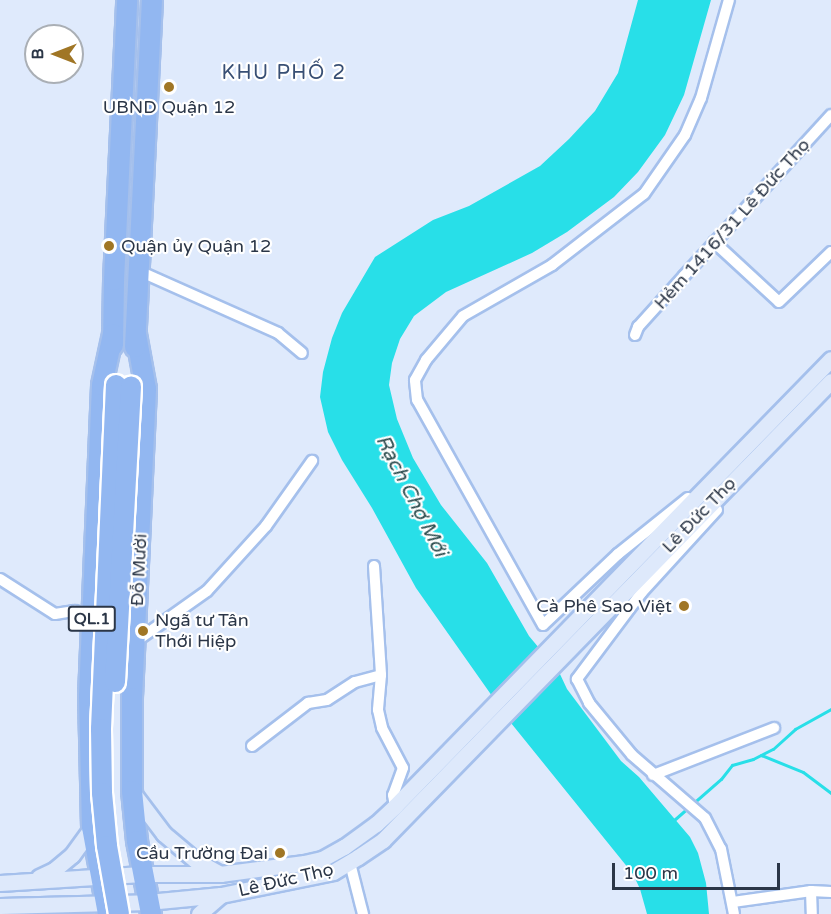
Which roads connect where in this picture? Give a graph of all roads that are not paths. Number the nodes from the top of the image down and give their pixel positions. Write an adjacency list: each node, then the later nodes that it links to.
1 (127, 0): 10 (highway, QL.1)
2 (152, 0): 5 (highway, Đỗ Mười / QL.1)
3 (164, 0): 5 (highway, Đỗ Mười / QL.1)
4 (729, 0): 18 (street, Lê Đức Thọ)
5 (150, 44): 9 (highway, Đỗ Mười / QL.1)
6 (831, 115): 7 (street, Hẻm 1416/31 Lê Đức Thọ)
7 (714, 242): 8 (street); 12 (street, Hẻm 1416/31 Lê Đức Thọ)
8 (831, 252)
9 (139, 271): 11 (highway, Đỗ Mười / QL.1); 13 (street)
10 (113, 334): 16 (highway, QL.1); 22 (highway, QL.1)
11 (136, 334): 16 (highway, Đỗ Mười / QL.1); 23 (highway, Đỗ Mười / QL.1)
12 (635, 335)
13 (302, 353)
14 (831, 359): 18 (main road, Lê Đức Thọ)
15 (831, 381): 24 (main road, Lê Đức Thọ)
16 (124, 385): 47 (highway, QL.1, bridge); 48 (highway, QL.1, bridge)
17 (312, 461): 23 (street)
18 (697, 497): 24 (main road, Lê Đức Thọ)
19 (717, 510): 29 (street, Lê Đức Thọ)
20 (374, 566): 25 (street)
21 (0, 579): 22 (street)
22 (92, 615): 32 (highway, QL.1)
23 (135, 642): 30 (highway, Đỗ Mười / QL.1)
24 (564, 642): 27 (main road)
25 (381, 675): 28 (street); 31 (street)
26 (774, 728): 29 (street)
27 (478, 733): 31 (main road, Lê Đức Thọ); 35 (main road, Lê Đức Thọ)
28 (252, 746)
29 (653, 775): 44 (street)
30 (132, 791): 33 (highway, Đỗ Mười / QL.1); 37 (main road)
31 (395, 806): 34 (main road, Lê Đức Thọ)
32 (93, 833): 33 (highway); 38 (highway, QL.1); 39 (main road)
33 (136, 836): 36 (highway, Đỗ Mười / QL.1)
34 (345, 847): 35 (main road); 37 (main road, Lê Đức Thọ)
35 (350, 863): 43 (main road, Lê Đức Thọ); 51 (street)
36 (142, 874): 37 (main road, Lê Đức Thọ); 38 (main road, Lê Đức Thọ); 47 (highway, Đỗ Mười / QL.1)
37 (220, 874)
38 (100, 877): 39 (main road, Lê Đức Thọ); 48 (highway, QL.1)
39 (31, 881): 40 (main road, Lê Đức Thọ)
40 (0, 883)
41 (811, 891): 42 (street); 44 (street); 53 (street)
42 (831, 892)
43 (221, 895): 47 (main road, Lê Đức Thọ); 50 (main road)
44 (733, 902): 52 (street)
45 (27, 905): 46 (main road, Lê Đức Thọ); 48 (main road, Lê Đức Thọ); 49 (main road)
46 (0, 906)
47 (144, 910): 48 (main road, Lê Đức Thọ)
48 (111, 911)
49 (43, 914)
50 (199, 914)
51 (363, 914)
52 (734, 914)
53 (812, 914)

